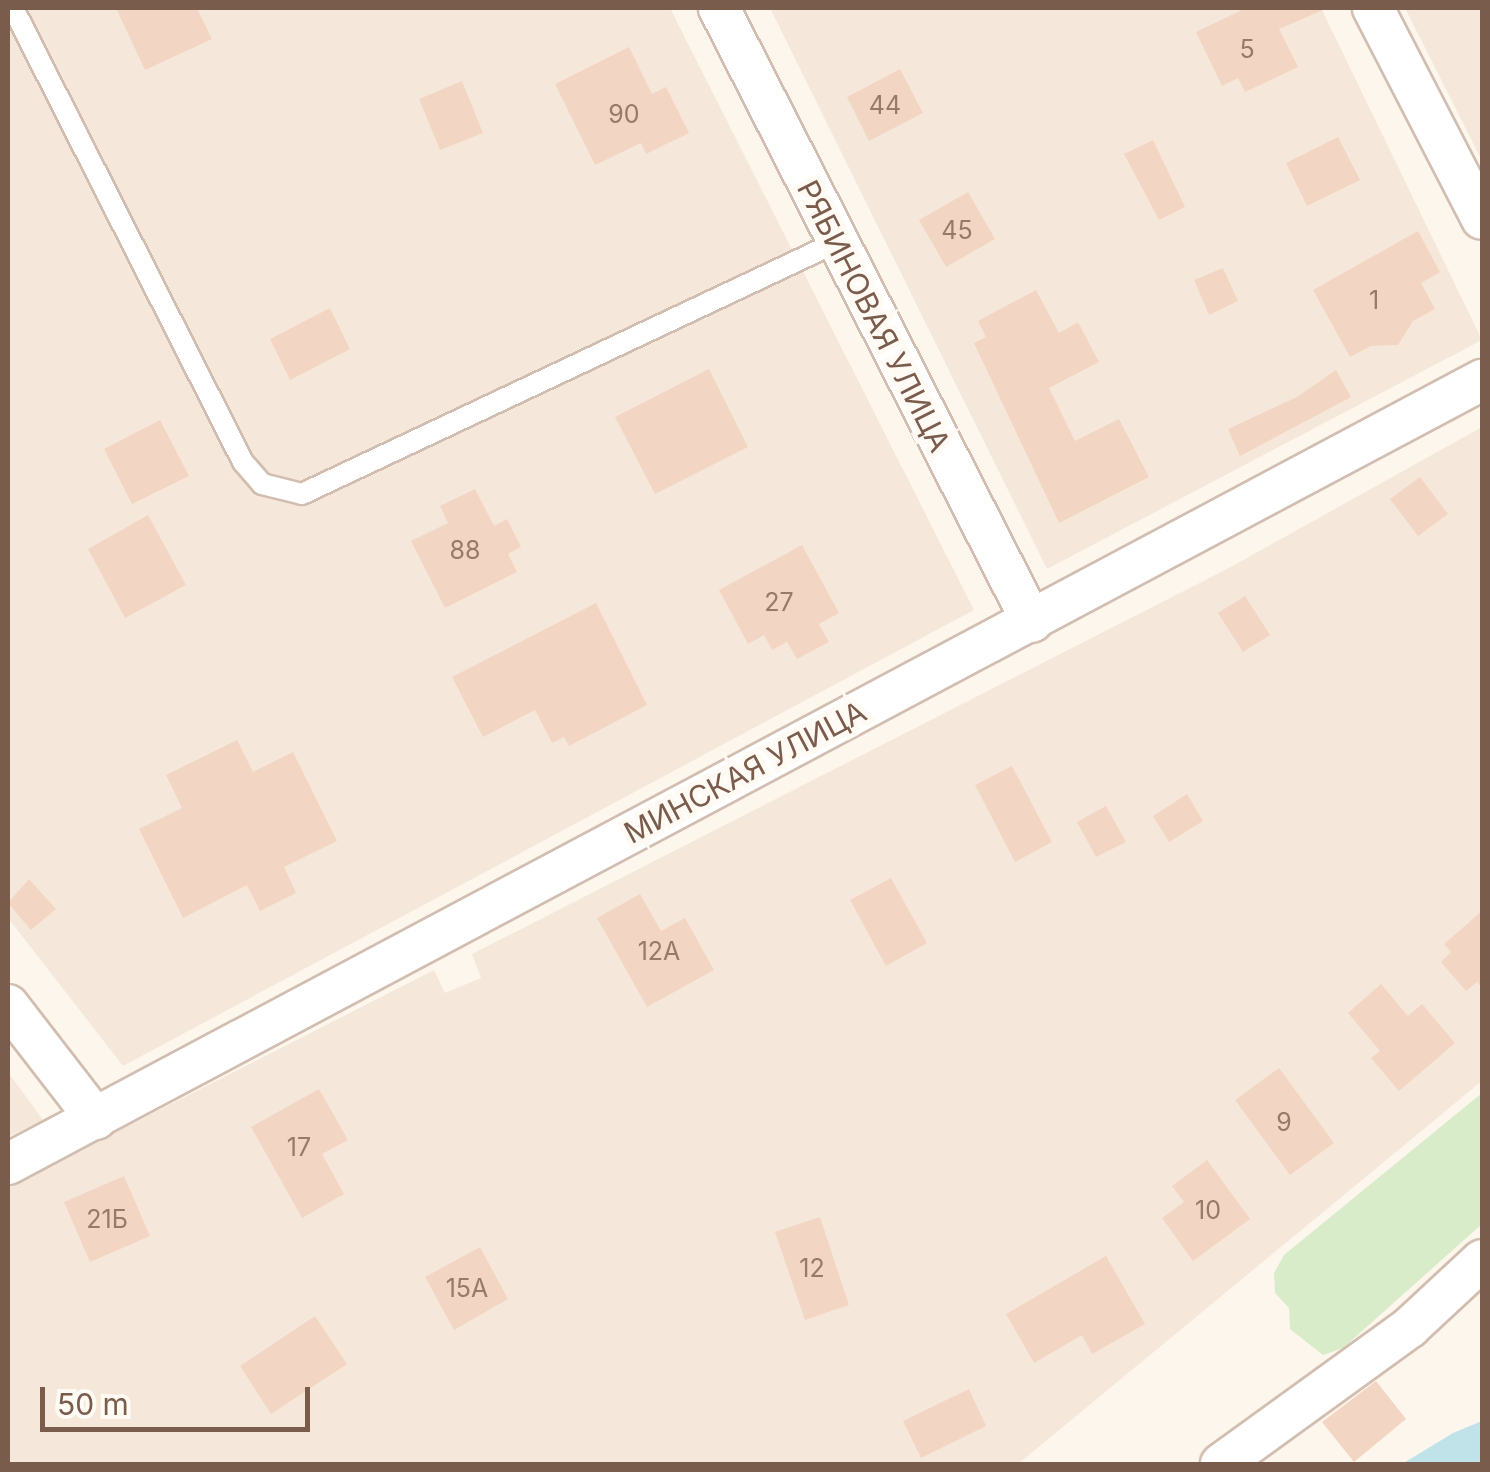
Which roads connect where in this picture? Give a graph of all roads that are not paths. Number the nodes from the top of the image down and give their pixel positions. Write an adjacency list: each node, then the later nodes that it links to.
1 (13, 8): 5 (lane)
2 (719, 8): 5 (street, РЯБИНОВАЯ УЛИЦА)
3 (1373, 8): 4 (street)
4 (1482, 219)
5 (835, 244): 7 (street, РЯБИНОВАЯ УЛИЦА)
6 (1482, 380): 7 (street, МИНСКАЯ УЛИЦА)
7 (1032, 622): 9 (street, МИНСКАЯ УЛИЦА)
8 (8, 1005): 9 (street)
9 (96, 1119): 10 (street, МИНСКАЯ УЛИЦА)
10 (8, 1164)
11 (1482, 1260): 12 (street)
12 (1221, 1464)

